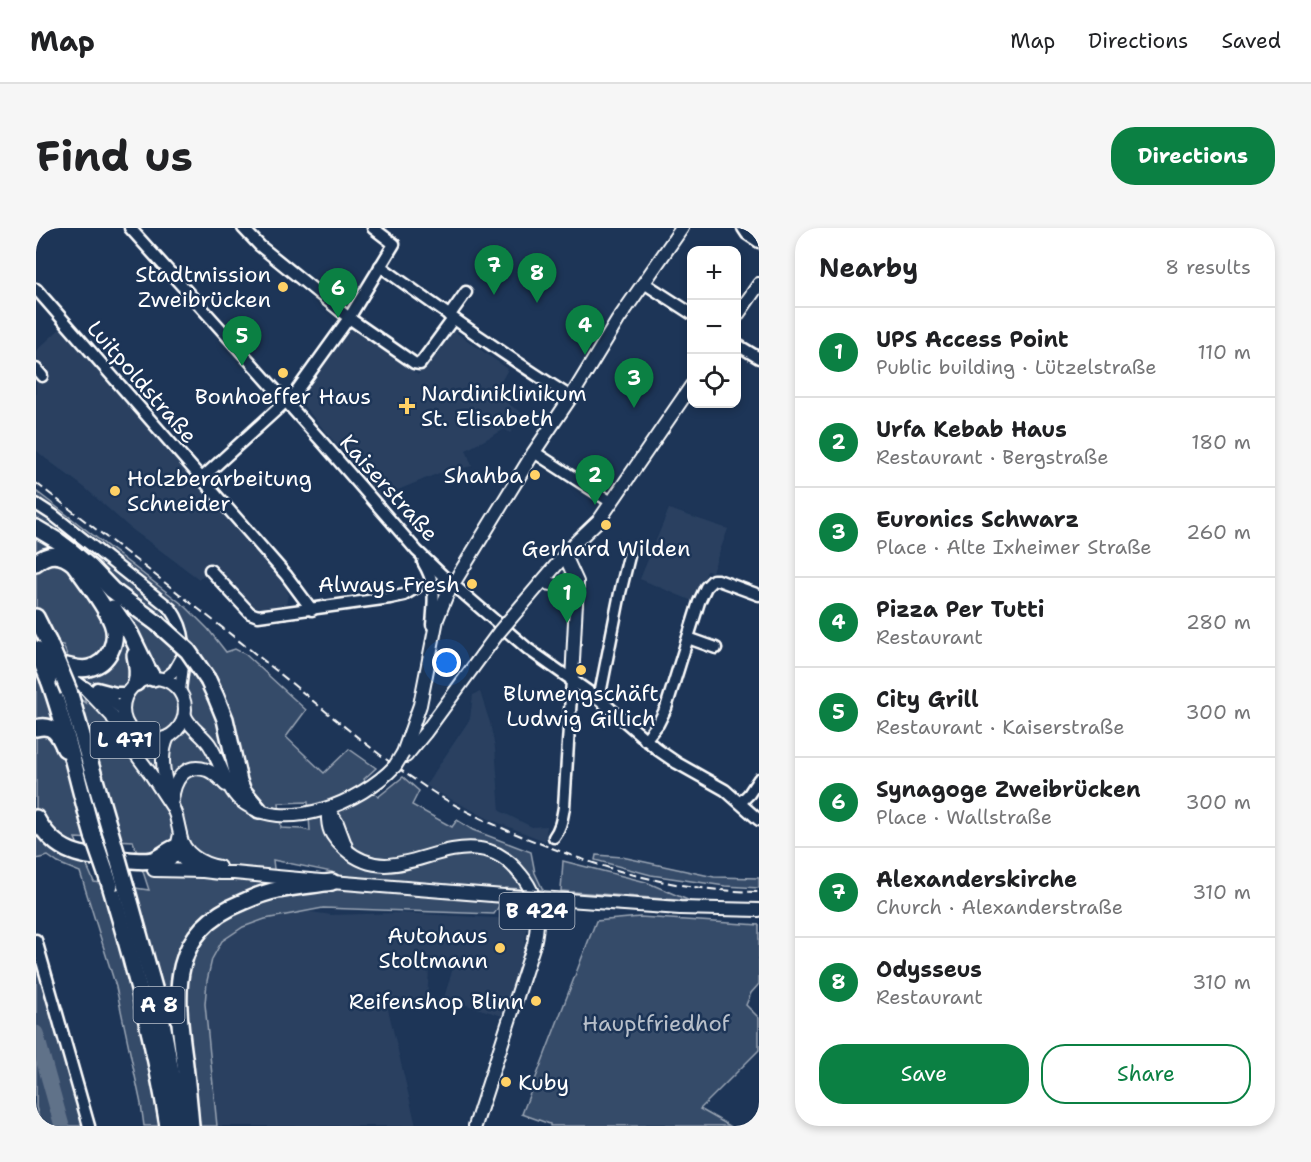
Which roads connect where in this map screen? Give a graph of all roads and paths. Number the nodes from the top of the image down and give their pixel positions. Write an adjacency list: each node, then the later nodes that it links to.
1 (130, 228): 20 (street, Kaiserstraße)
2 (243, 228): 14 (street)
3 (373, 228): 7 (street)
4 (682, 228): 8 (main road)
5 (743, 228): 6 (street)
6 (759, 242)
7 (380, 266): 14 (street); 15 (street)
8 (644, 284): 13 (street); 19 (main road)
9 (759, 284): 12 (main road)
10 (36, 289): 22 (street, Luitpoldstraße)
11 (466, 292): 15 (street)
12 (741, 310)
13 (687, 311)
14 (349, 318): 15 (street); 20 (street)
15 (451, 318): 19 (street)
16 (741, 347): 17 (street)
17 (759, 358)
18 (687, 392): 23 (main road)
19 (571, 397): 21 (main road)
20 (286, 402): 22 (street); 26 (street, Kaiserstraße)
21 (534, 452): 23 (street); 33 (main road)
22 (201, 479): 39 (street, Luitpoldstraße)
23 (611, 502): 28 (main road)
24 (36, 504): 45 (street)
25 (36, 528): 29 (highway)
26 (417, 551): 33 (street, Kaiserstraße); 42 (street)
27 (630, 552): 53 (street)
28 (566, 554): 32 (main road); 38 (main road)
29 (81, 560): 47 (highway); 68 (highway, bridge)
30 (36, 563): 35 (highway)
31 (210, 570): 39 (street)
32 (541, 583): 38 (main road); 61 (main road, bridge)
33 (452, 584): 42 (main road); 48 (street, Kaiserstraße)
34 (417, 588): 39 (street)
35 (92, 590): 46 (highway); 51 (highway)
36 (759, 595): 41 (street)
37 (36, 605): 40 (highway)
38 (576, 605): 48 (main road)
39 (312, 610)
40 (37, 619): 43 (highway, A 8)
41 (688, 639): 44 (street); 59 (street)
42 (431, 642): 61 (main road)
43 (42, 646): 49 (highway, A 8, bridge); 63 (highway, A 8, bridge)
44 (716, 648)
45 (184, 651): 47 (street); 52 (street)
46 (42, 659): 49 (street)
47 (159, 678): 51 (main road); 52 (main road)
48 (572, 680): 53 (street, Kaiserstraße); 72 (street)
49 (69, 683): 50 (street); 51 (street); 83 (highway, A 8, bridge)
50 (85, 688): 54 (street); 65 (main road, L 471)
51 (132, 688): 54 (main road)
52 (180, 691): 55 (main road)
53 (599, 699): 59 (street, Kaiserstraße)
54 (123, 711): 58 (main road)
55 (185, 716): 57 (main road); 60 (main road)
56 (36, 728): 63 (highway)
57 (170, 735): 58 (main road); 60 (main road); 65 (main road)
58 (145, 738): 65 (main road)
59 (645, 740): 66 (street, Kaiserstraße)
60 (213, 752): 64 (main road)
61 (404, 754): 67 (main road, bridge)
62 (759, 779): 66 (street)
63 (79, 783): 82 (highway, A 8, bridge)
64 (233, 792): 65 (main road); 68 (main road)
65 (170, 800): 73 (main road)
66 (741, 802): 70 (street, Kaiserstraße)
67 (328, 809): 68 (main road); 85 (main road, B 424)
68 (260, 810)
69 (36, 818): 73 (highway)
70 (759, 820)
71 (36, 836): 74 (highway)
72 (554, 837)
73 (180, 843): 74 (main road); 75 (main road); 76 (main road)
74 (154, 870): 75 (main road)
75 (203, 871): 76 (main road)
76 (234, 873): 78 (main road)
77 (332, 882): 78 (highway); 79 (main road, bridge)
78 (275, 883): 84 (highway)
79 (759, 910)
80 (36, 940): 81 (street)
81 (89, 1126)
82 (168, 1126)
83 (181, 1126)
84 (191, 1126)
85 (475, 1126)

